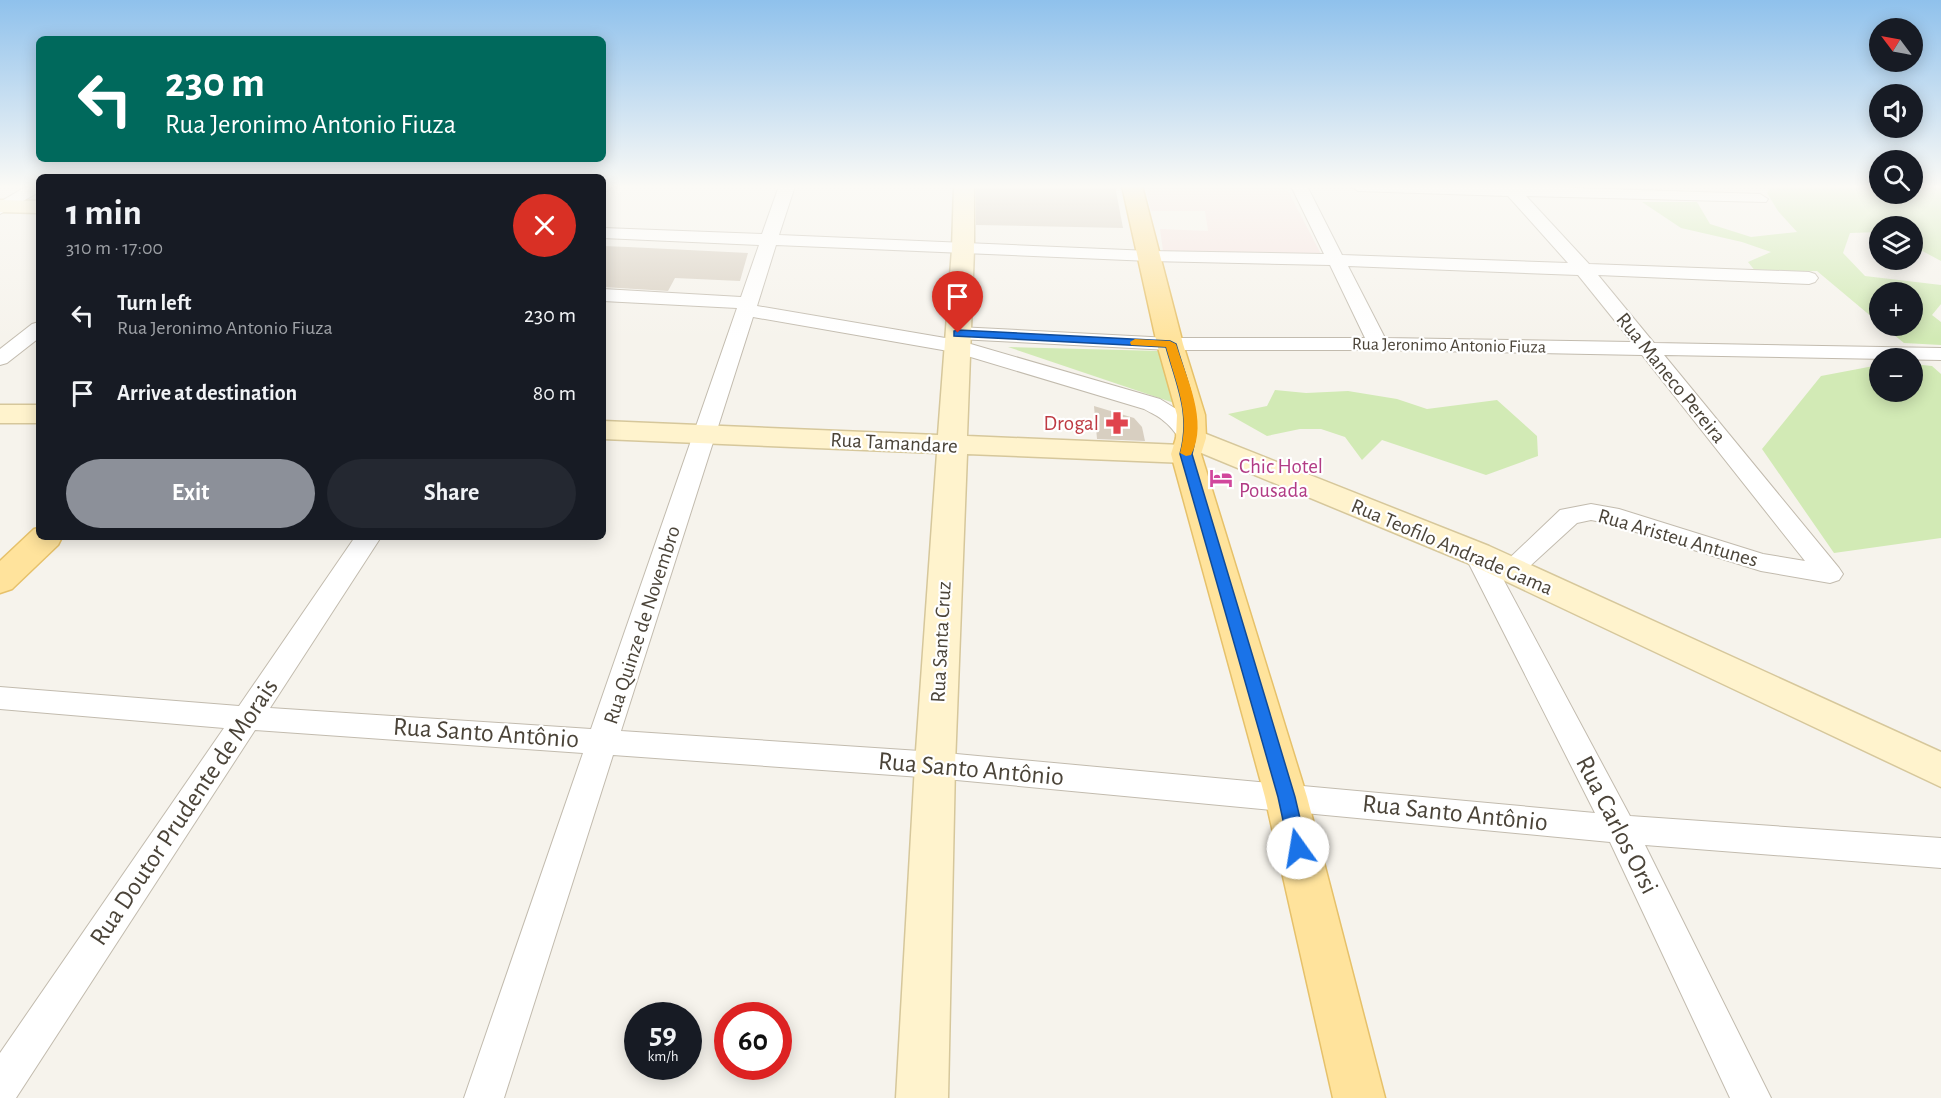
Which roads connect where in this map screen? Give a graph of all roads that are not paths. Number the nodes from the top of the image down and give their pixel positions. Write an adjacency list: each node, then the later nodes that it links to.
1 (691, 237): 7 (street)
2 (770, 237): 7 (street, Rua Quinze de Novembro)
3 (963, 237): 8 (street, Rua Santa Cruz)
4 (1145, 237): 9 (main road)
5 (1326, 237): 10 (street)
6 (1554, 237): 11 (street, Rua Maneco Pereira)
7 (769, 241): 8 (street); 14 (street, Rua Quinze de Novembro)
8 (963, 249): 9 (street); 16 (street, Rua Santa Cruz)
9 (1150, 256): 10 (street); 17 (main road)
10 (1338, 260): 11 (street); 18 (street)
11 (1584, 270): 12 (street); 19 (street, Rua Maneco Pereira)
12 (1809, 278)
13 (606, 295): 14 (street, Rua Teofilo Andrade Gama)
14 (747, 306): 16 (street, Rua Teofilo Andrade Gama); 25 (street, Rua Quinze de Novembro)
15 (36, 330): 21 (street)
16 (957, 340): 17 (street, Rua Jeronimo Antonio Fiuza); 26 (street, Rua Santa Cruz); 27 (street, Rua Teofilo Andrade Gama)
17 (1170, 344): 18 (street, Rua Jeronimo Antonio Fiuza); 27 (main road)
18 (1378, 344): 19 (street, Rua Jeronimo Antonio Fiuza)
19 (1647, 349): 20 (street, Rua Jeronimo Antonio Fiuza); 32 (street, Rua Maneco Pereira)
20 (1941, 354)
21 (0, 360)
22 (0, 414): 23 (street)
23 (36, 414)
24 (606, 430): 25 (street, Rua Tamandare)
25 (705, 433): 26 (street, Rua Tamandare); 36 (street, Rua Quinze de Novembro)
26 (952, 446): 27 (street, Rua Tamandare); 37 (street, Rua Santa Cruz)
27 (1188, 446): 30 (street, Rua Teofilo Andrade Gama); 39 (main road)
28 (42, 540): 33 (main road)
29 (366, 540): 35 (street, Rua Doutor Prudente de Morais)
30 (1477, 554): 31 (street, Rua Teofilo Andrade Gama); 40 (street, Rua Carlos Orsi)
31 (1510, 570): 32 (street, Rua Aristeu Antunes); 38 (street, Rua Teofilo Andrade Gama)
32 (1830, 574)
33 (0, 581)
34 (0, 698): 35 (street, Rua Santo Antônio)
35 (246, 718): 36 (street, Rua Santo Antônio); 42 (street, Rua Doutor Prudente de Morais)
36 (603, 741): 37 (street, Rua Santo Antônio); 43 (street, Rua Quinze de Novembro)
37 (935, 765): 39 (street, Rua Santo Antônio); 44 (street, Rua Santa Cruz)
38 (1941, 770)
39 (1286, 797): 40 (street, Rua Santo Antônio); 45 (main road)
40 (1620, 829): 41 (street, Rua Santo Antônio); 46 (street, Rua Carlos Orsi)
41 (1941, 853)
42 (0, 1087)
43 (484, 1098)
44 (922, 1098)
45 (1359, 1098)
46 (1751, 1098)

